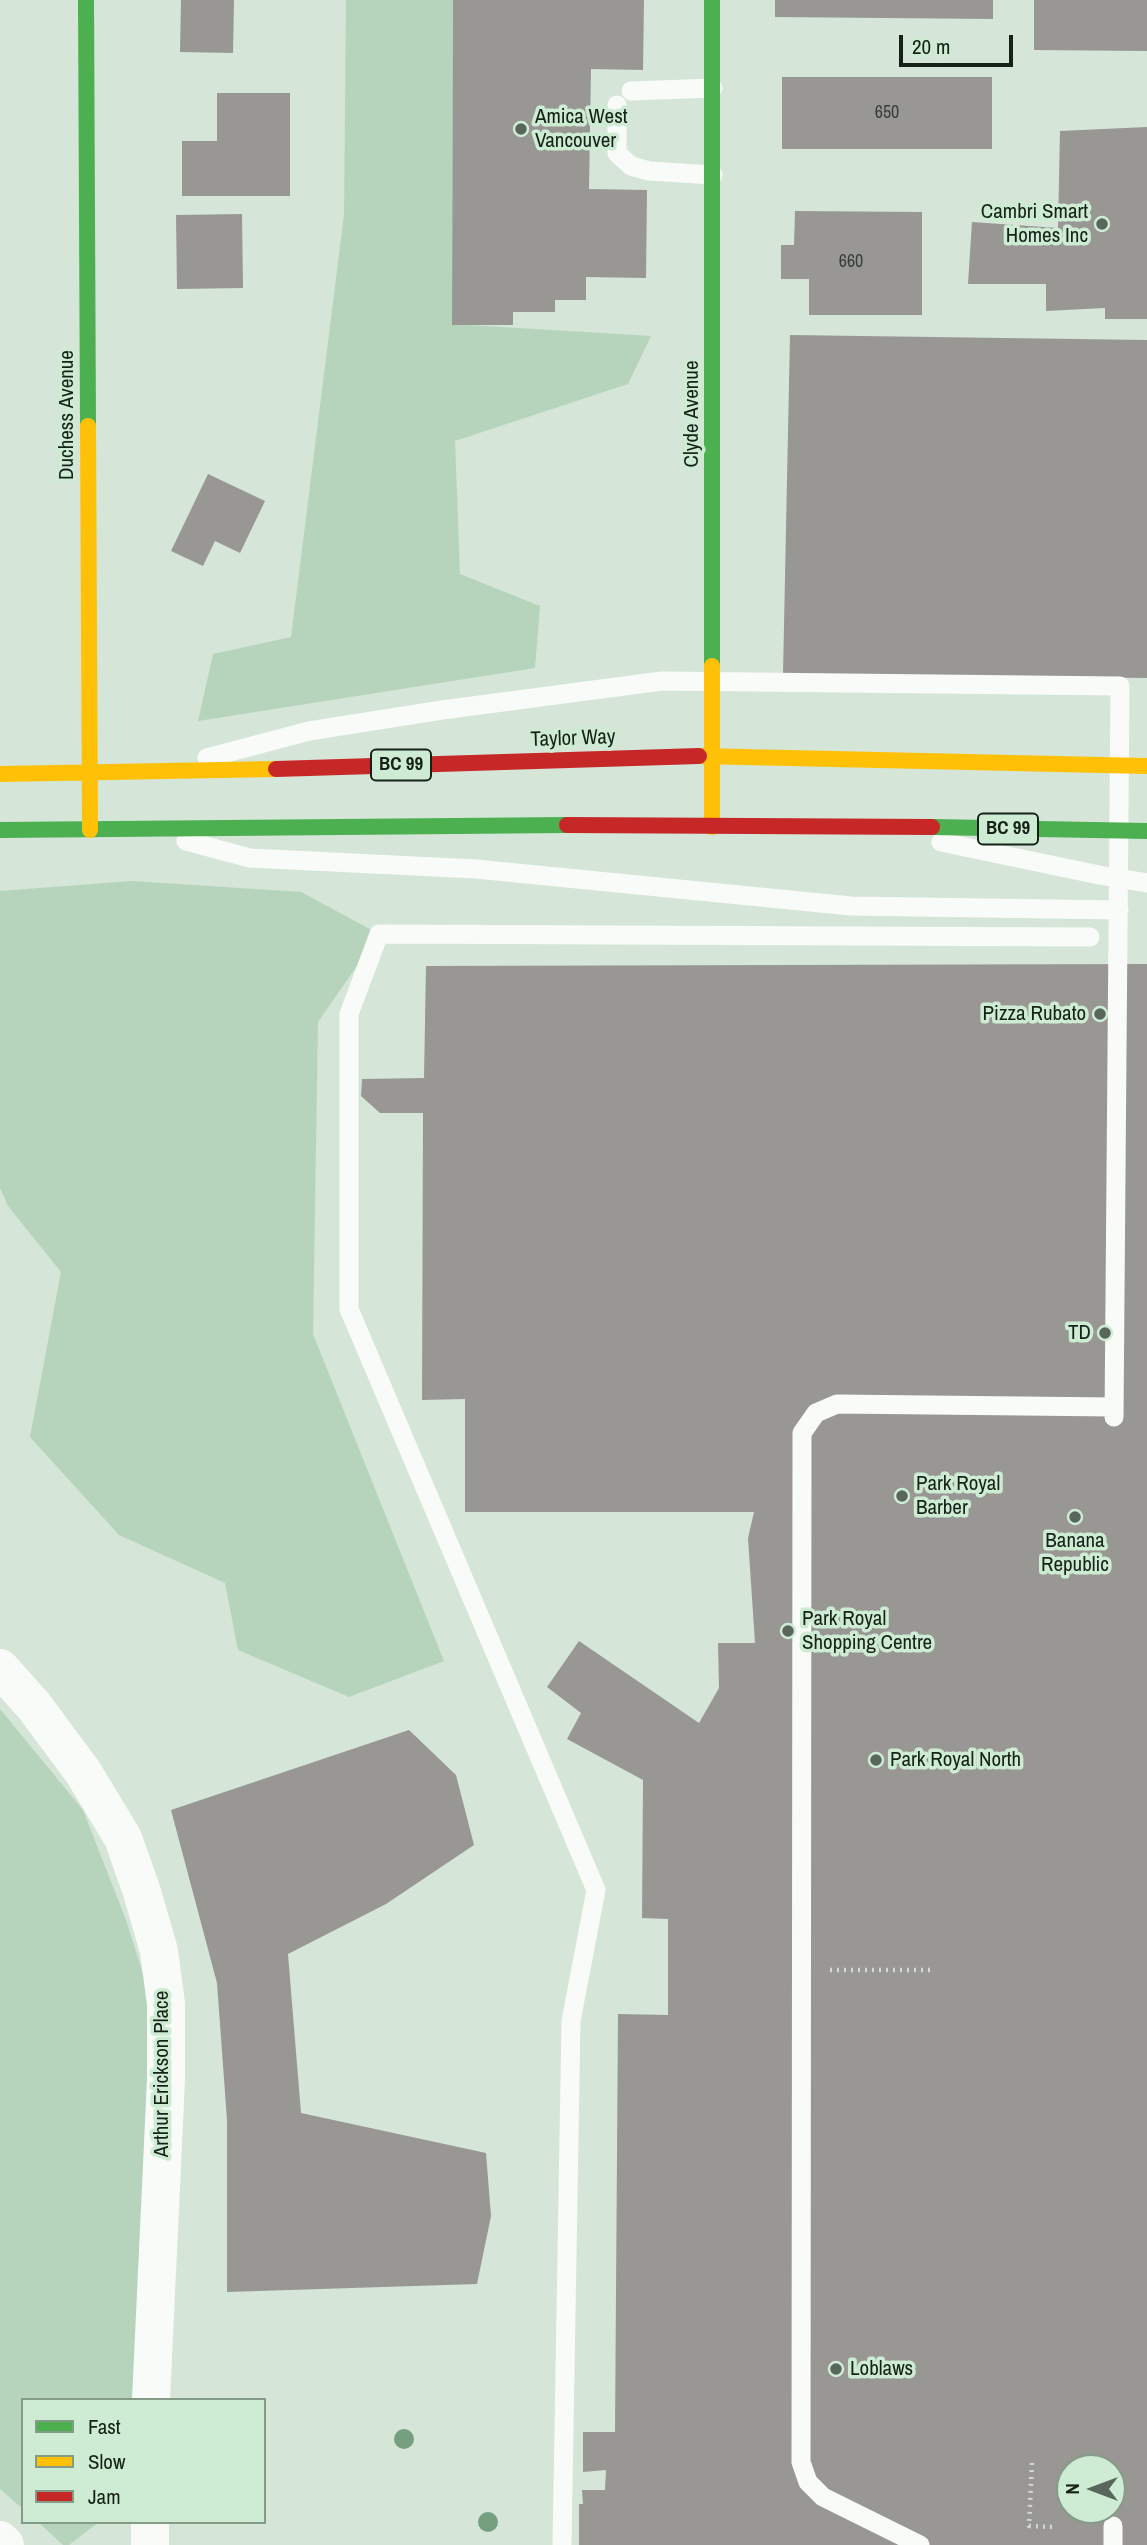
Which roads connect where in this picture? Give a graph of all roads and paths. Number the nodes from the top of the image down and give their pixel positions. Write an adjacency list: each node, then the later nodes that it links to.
1 (86, 0): 11 (main road, Duchess Avenue)
2 (712, 0): 3 (main road, Clyde Avenue)
3 (712, 88): 4 (lane); 6 (main road, Clyde Avenue)
4 (631, 91)
5 (617, 106): 6 (lane)
6 (713, 175): 7 (main road, Clyde Avenue)
7 (712, 756): 8 (main road, Taylor Way / BC 99); 9 (main road, Taylor Way / BC 99); 13 (main road, Clyde Avenue)
8 (1147, 766)
9 (149, 773): 11 (main road, Taylor Way / BC 99); 19 (lane)
10 (0, 774): 11 (main road, Taylor Way / BC 99)
11 (90, 774): 16 (main road, Duchess Avenue)
12 (868, 826): 13 (main road, BC 99); 17 (main road, BC 99); 18 (lane)
13 (712, 827): 14 (main road, BC 99)
14 (136, 828): 16 (main road, BC 99); 19 (lane)
15 (0, 830): 16 (main road, BC 99)
16 (90, 830)
17 (1147, 831)
18 (1147, 883)
19 (1119, 910): 22 (lane)
20 (1090, 937): 31 (lane)
21 (0, 1668): 24 (street, Arthur Erickson Place)
22 (801, 1970): 23 (path); 32 (lane)
23 (935, 1970)
24 (151, 2398)
25 (1032, 2463): 27 (path)
26 (150, 2524): 30 (street)
27 (1053, 2527)
28 (0, 2540): 29 (street)
29 (5, 2545)
30 (150, 2545)
31 (562, 2545)
32 (920, 2545)

